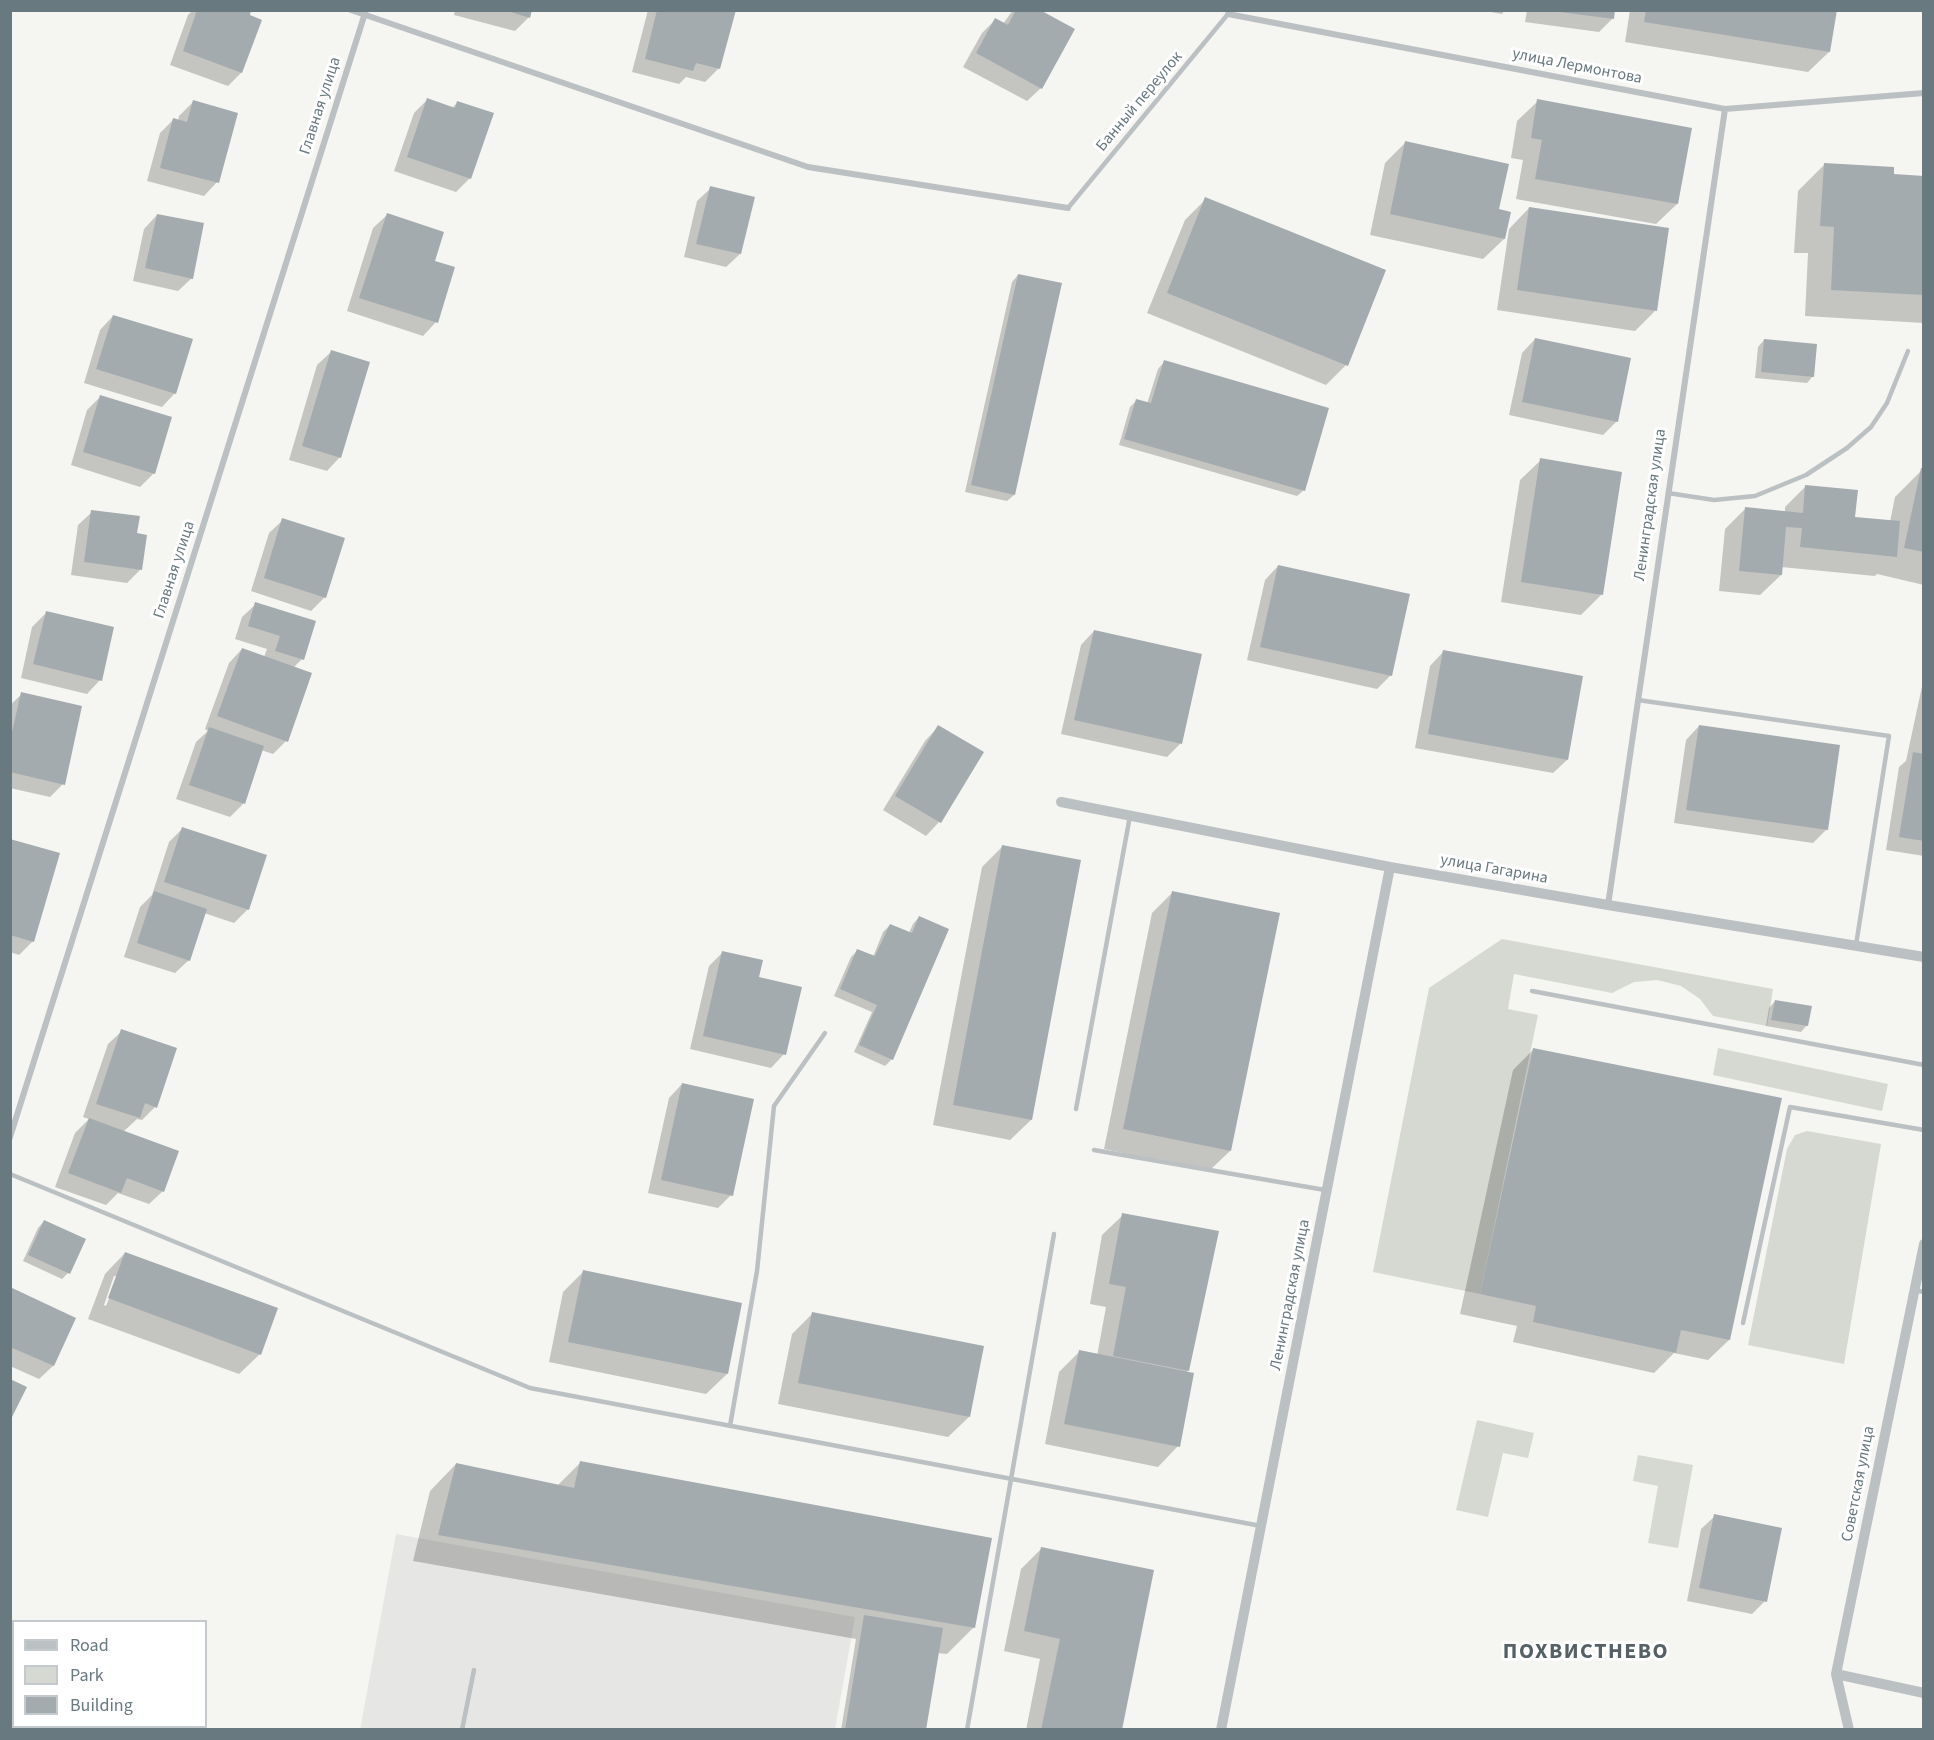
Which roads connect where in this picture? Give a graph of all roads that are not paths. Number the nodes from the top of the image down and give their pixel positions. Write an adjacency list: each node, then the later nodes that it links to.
1 (351, 10): 3 (street)
2 (1228, 12): 5 (street, улица Лермонтова); 6 (lane, Банный переулок)
3 (365, 13): 6 (street); 21 (street, Главная улица)
4 (1923, 93): 5 (street, улица Лермонтова)
5 (1725, 109): 8 (street, Ленинградская улица)
6 (1068, 208)
7 (1908, 351): 8 (lane)
8 (1668, 494): 9 (street, Ленинградская улица)
9 (1638, 700): 13 (street, Ленинградская улица); 14 (lane)
10 (1061, 802): 11 (street, улица Гагарина)
11 (1130, 815): 12 (street, улица Гагарина); 19 (lane)
12 (1390, 867): 13 (street, улица Гагарина); 24 (street, Ленинградская улица)
13 (1608, 905): 14 (street, улица Гагарина)
14 (1856, 946): 15 (street, улица Гагарина)
15 (1923, 957)
16 (1532, 991): 18 (lane)
17 (825, 1033): 29 (lane)
18 (1923, 1065)
19 (1076, 1109)
20 (1923, 1130): 28 (lane)
21 (10, 1137)
22 (1094, 1150): 24 (lane)
23 (10, 1174): 29 (lane)
24 (1327, 1190): 31 (street, Ленинградская улица)
25 (1054, 1234): 30 (lane)
26 (1923, 1244): 27 (street, Советская улица)
27 (1919, 1291): 33 (street, Советская улица)
28 (1743, 1323)
29 (730, 1426): 30 (lane)
30 (1012, 1478): 31 (lane); 36 (lane)
31 (1261, 1526): 37 (street, Ленинградская улица)
32 (474, 1671): 35 (lane)
33 (1836, 1674): 34 (street); 38 (street, Советская улица)
34 (1923, 1694)
35 (462, 1730)
36 (967, 1730)
37 (1221, 1730)
38 (1849, 1730)

